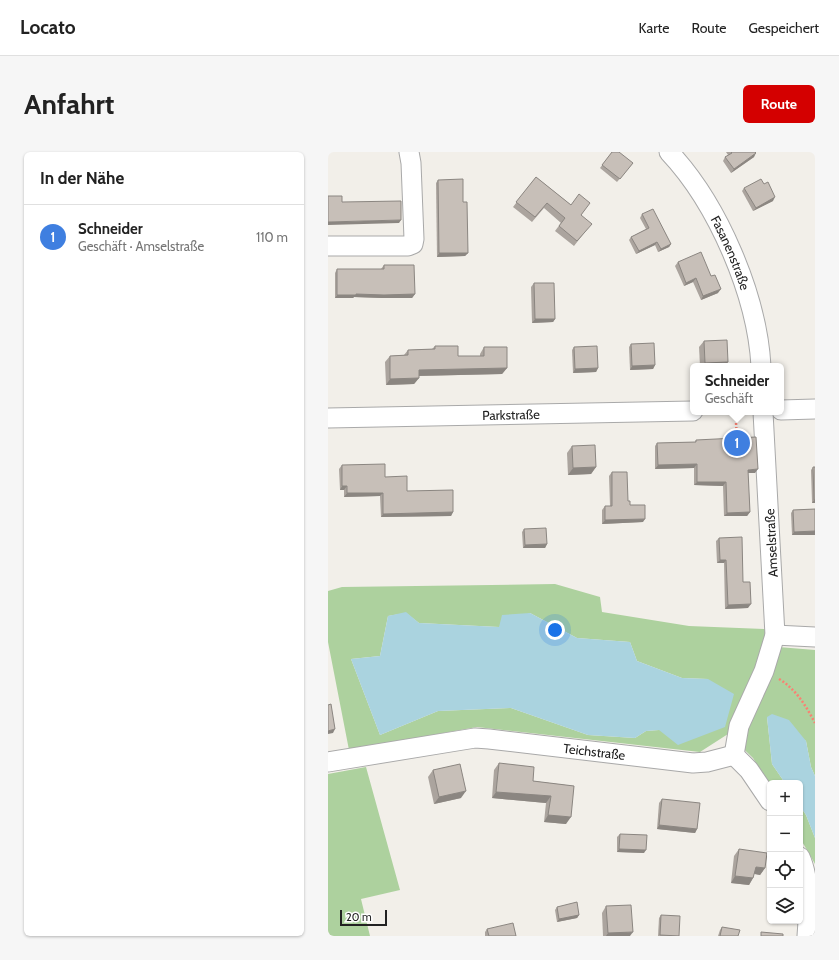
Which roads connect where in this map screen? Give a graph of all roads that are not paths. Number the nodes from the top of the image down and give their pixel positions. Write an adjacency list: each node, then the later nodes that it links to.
1 (409, 152): 3 (street)
2 (670, 152): 4 (street, Fasanenstraße)
3 (328, 246)
4 (761, 363)
5 (815, 409): 6 (street)
6 (784, 410)
7 (690, 411): 9 (street, Parkstraße)
8 (763, 415): 10 (street, Amselstraße)
9 (328, 418)
10 (775, 634): 11 (street); 12 (street)
11 (815, 638)
12 (734, 755): 13 (street, Teichstraße); 14 (street)
13 (328, 762)
14 (767, 797)
15 (803, 868): 16 (street)
16 (807, 936)

